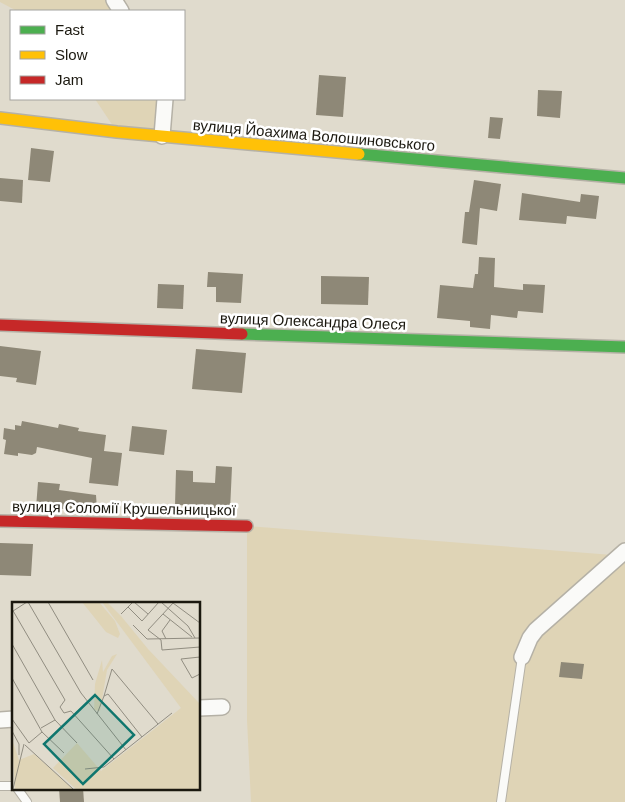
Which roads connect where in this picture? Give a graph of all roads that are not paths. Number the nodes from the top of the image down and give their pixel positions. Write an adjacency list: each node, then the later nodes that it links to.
1 (165, 100): 3 (street)
2 (0, 118): 3 (street, вулиця Йоахима Волошиновського)
3 (162, 136): 4 (street, вулиця Йоахима Волошиновського)
4 (625, 178)
5 (0, 324): 6 (street, вулиця Олександра Олеся)
6 (625, 346)
7 (0, 521): 8 (street, вулиця Соломії Крушельницької)
8 (247, 526)
9 (625, 551): 10 (street)
10 (522, 657): 15 (lane)
11 (222, 707): 12 (street)
12 (200, 708)
13 (18, 790): 14 (lane)
14 (27, 802)
15 (501, 802)

